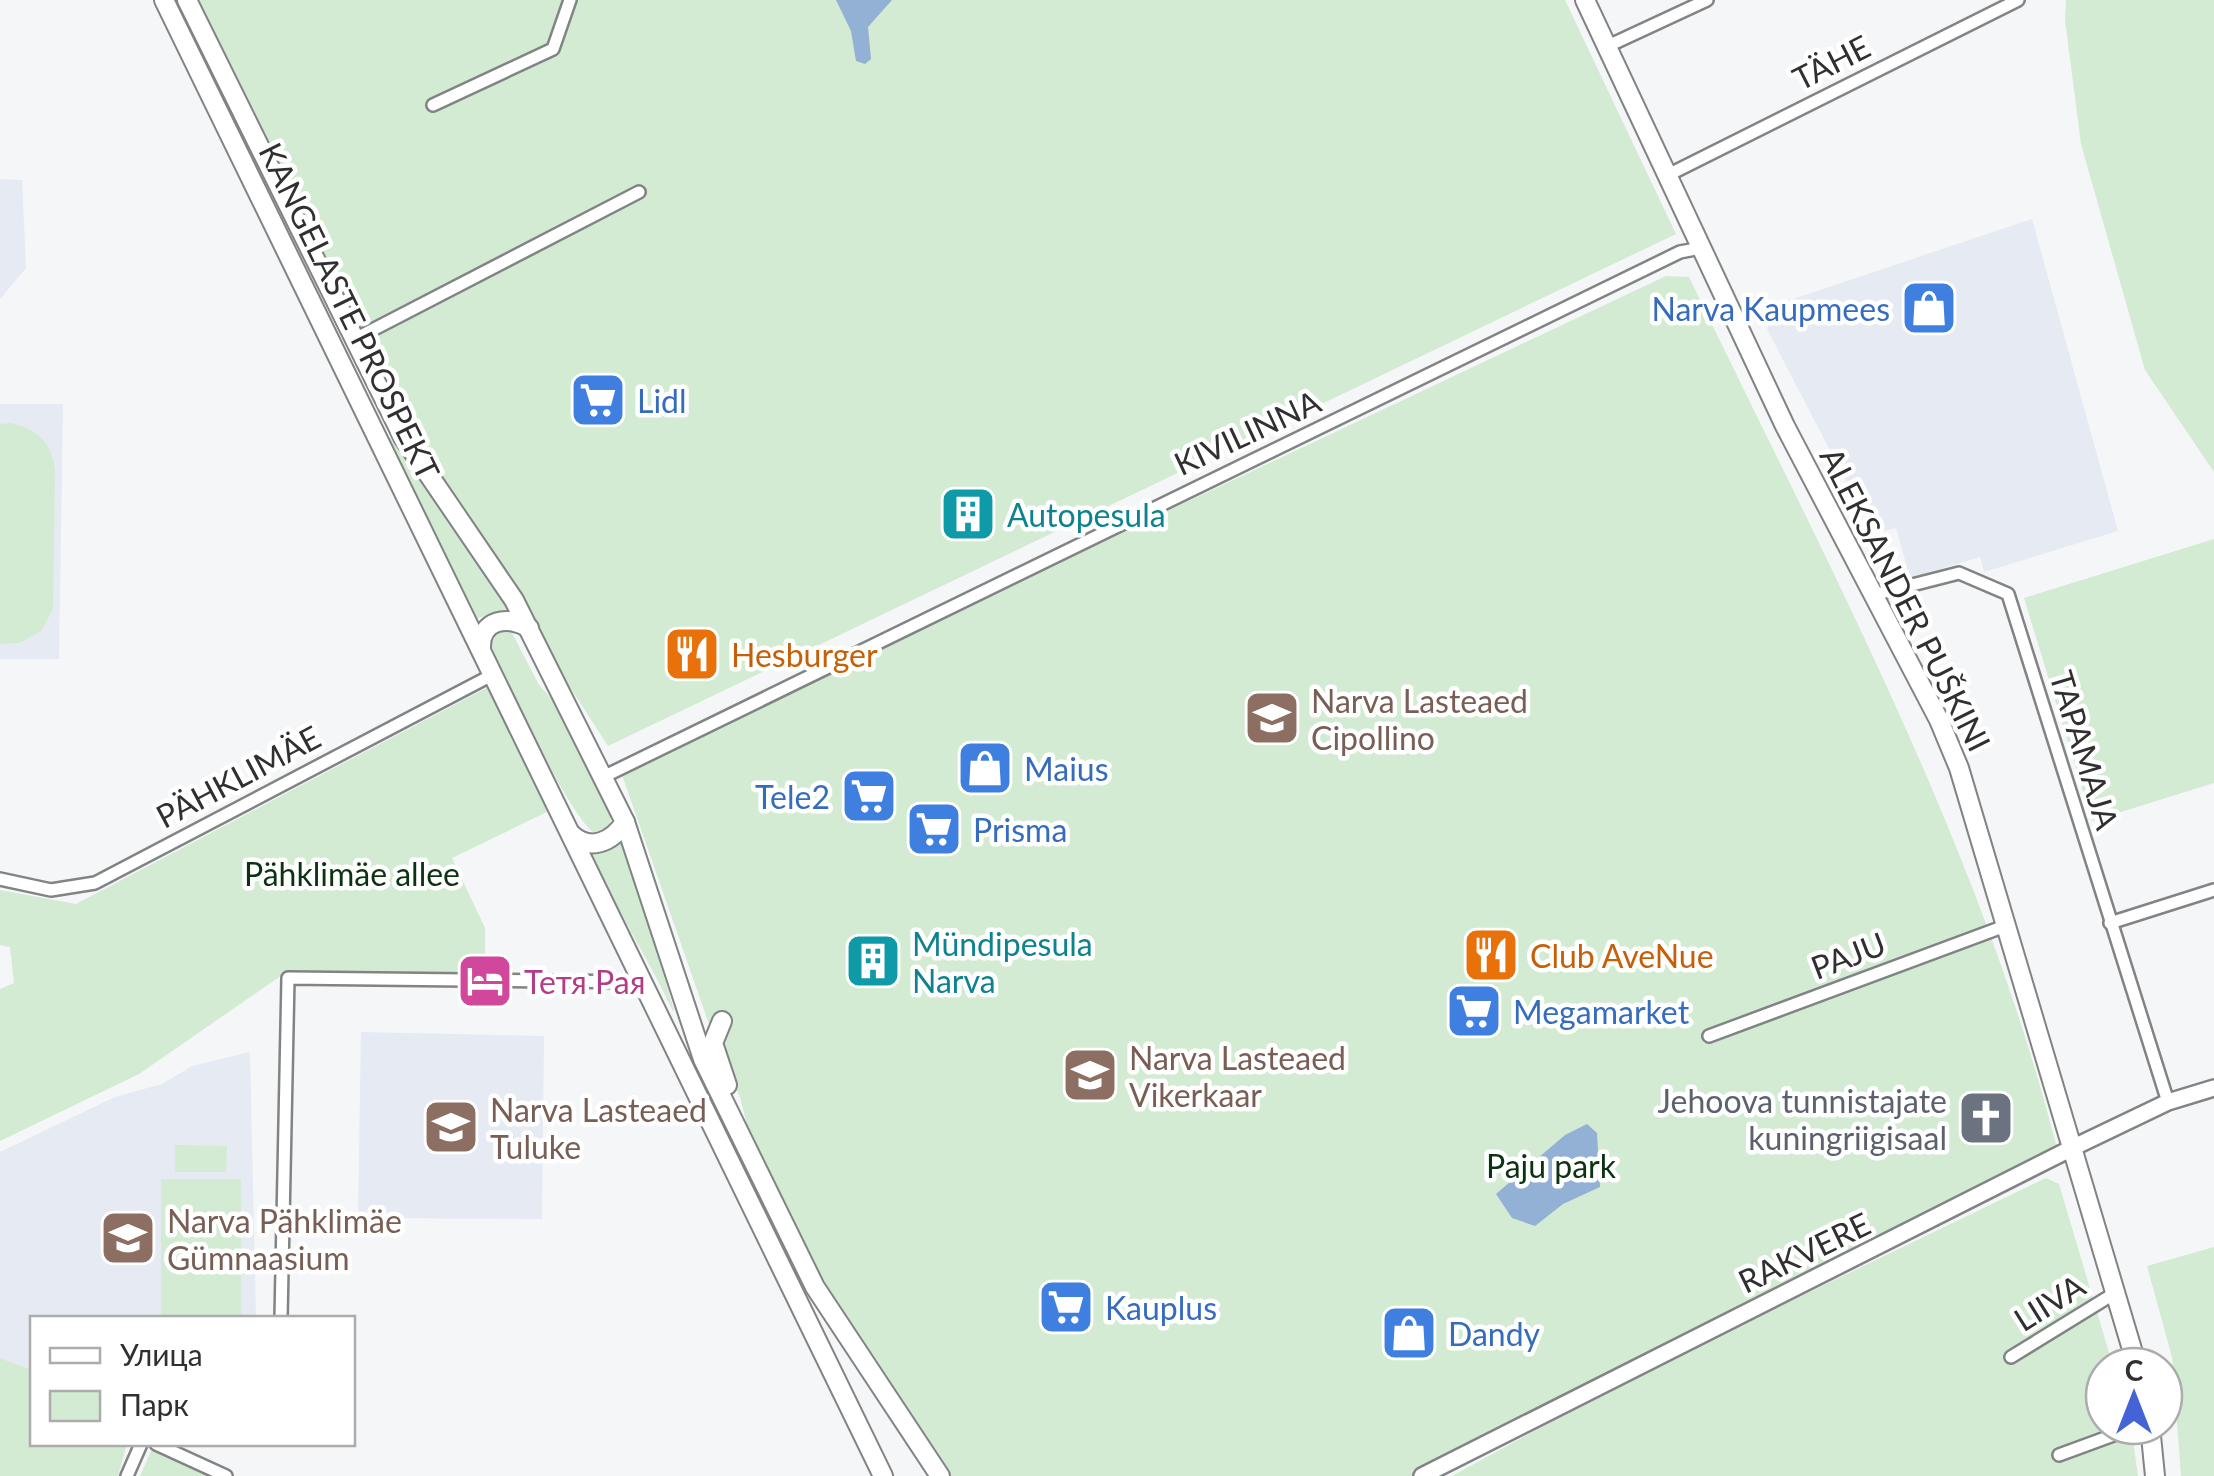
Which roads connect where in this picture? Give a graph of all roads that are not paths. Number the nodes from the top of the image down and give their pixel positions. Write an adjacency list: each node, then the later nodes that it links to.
1 (164, 0): 16 (main road, KANGELASTE PROSPEKT)
2 (187, 0): 13 (main road, KANGELASTE PROSPEKT)
3 (570, 0): 9 (street)
4 (1585, 0): 8 (main road, ALEKSANDER PUŠKINI)
5 (1707, 0): 8 (street)
6 (2018, 0): 7 (street, TÄHE)
7 (1988, 6): 10 (street, TÄHE)
8 (1608, 46): 10 (main road, ALEKSANDER PUŠKINI)
9 (434, 105)
10 (1670, 174): 12 (main road, ALEKSANDER PUŠKINI)
11 (639, 192): 13 (street)
12 (1702, 248): 14 (main road, ALEKSANDER PUŠKINI); 18 (street, KIVILINNA)
13 (353, 340): 15 (main road, KANGELASTE PROSPEKT)
14 (1873, 595): 23 (street, TAPAMAJA); 24 (main road, ALEKSANDER PUŠKINI)
15 (530, 629): 16 (main road); 18 (main road, KANGELASTE PROSPEKT)
16 (481, 648): 17 (main road, KANGELASTE PROSPEKT)
17 (494, 674): 20 (main road, KANGELASTE PROSPEKT); 21 (street, PÄHKLIMÄE)
18 (603, 777): 19 (main road, KANGELASTE PROSPEKT)
19 (625, 822): 20 (main road); 27 (main road, KANGELASTE PROSPEKT)
20 (570, 833): 25 (main road, KANGELASTE PROSPEKT)
21 (0, 879)
22 (2214, 890): 23 (street)
23 (2110, 923): 31 (street, TAPAMAJA)
24 (2005, 926): 29 (street, PAJU); 33 (main road, ALEKSANDER PUŠKINI)
25 (643, 982): 28 (main road, KANGELASTE PROSPEKT); 35 (street)
26 (722, 1022): 32 (main road)
27 (693, 1031): 28 (main road); 32 (main road, KANGELASTE PROSPEKT)
28 (670, 1036): 45 (main road, KANGELASTE PROSPEKT)
29 (1710, 1036)
30 (2214, 1088): 31 (street, RAKVERE)
31 (2168, 1102): 33 (street, RAKVERE)
32 (742, 1144): 46 (main road, KANGELASTE PROSPEKT)
33 (2072, 1148): 34 (main road, ALEKSANDER PUŠKINI); 47 (street, RAKVERE)
34 (2116, 1292): 36 (main road, ALEKSANDER PUŠKINI); 37 (street, LIIVA)
35 (282, 1316)
36 (2131, 1346)
37 (2011, 1357)
38 (140, 1446): 43 (street)
39 (160, 1446): 44 (street)
40 (2085, 1446): 42 (street)
41 (2152, 1446): 48 (main road)
42 (2058, 1456)
43 (127, 1476)
44 (226, 1476)
45 (883, 1476)
46 (940, 1476)
47 (1422, 1476)
48 (2155, 1476)

